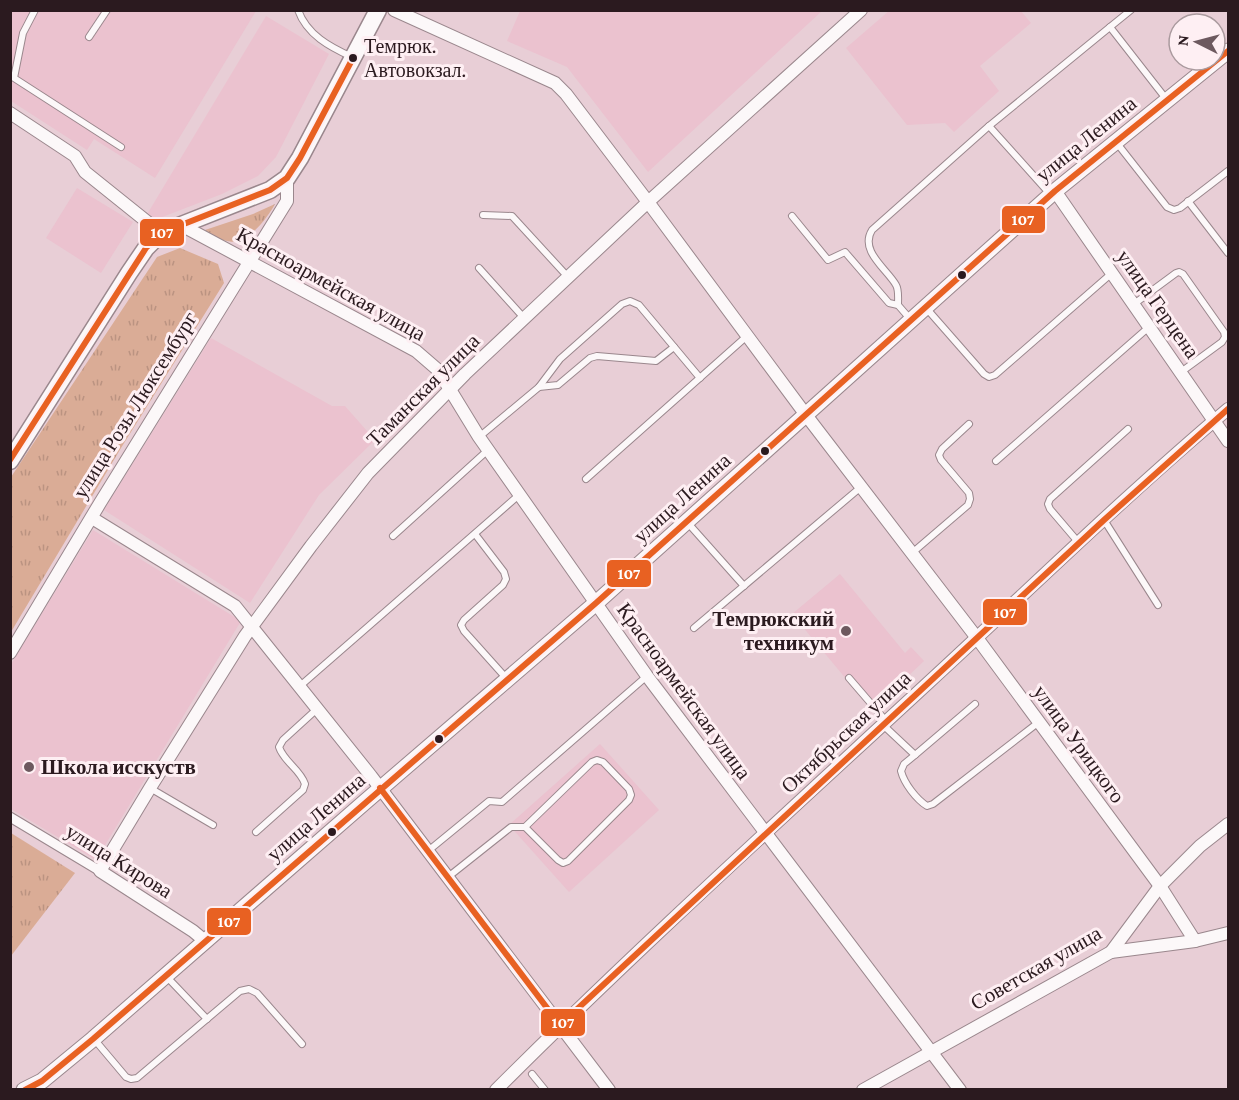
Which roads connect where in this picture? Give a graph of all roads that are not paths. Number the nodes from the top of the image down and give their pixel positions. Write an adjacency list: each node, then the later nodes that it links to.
1 (35, 10): 16 (lane)
2 (107, 10): 9 (lane)
3 (298, 10): 11 (lane)
4 (378, 10): 11 (main road, улица Розы Люксембург)
5 (394, 10): 21 (street, улица Урицкого)
6 (861, 10): 21 (street, Таманская улица)
7 (1131, 10): 8 (lane)
8 (1110, 27): 12 (lane); 14 (lane)
9 (89, 37)
10 (1228, 51): 12 (street, улица Ленина)
11 (353, 58): 18 (main road, улица Розы Люксембург)
12 (1167, 100): 15 (street, улица Ленина)
13 (10, 113): 25 (street)
14 (989, 126): 19 (lane); 31 (lane)
15 (1116, 141): 19 (street, улица Ленина); 20 (lane)
16 (121, 147)
17 (1228, 171): 20 (lane)
18 (287, 178): 24 (main road, улица Розы Люксембург); 27 (street, улица Розы Люксембург)
19 (1052, 193): 29 (street, улица Герцена); 33 (street, улица Ленина)
20 (1188, 201): 26 (lane)
21 (648, 202): 30 (street, Таманская улица); 37 (street, улица Урицкого)
22 (483, 215): 30 (lane)
23 (792, 216): 31 (lane)
24 (181, 225): 25 (main road, улица Розы Люксембург); 27 (street, Красноармейская улица)
25 (161, 233): 51 (main road, улица Розы Люксембург)
26 (1228, 253)
27 (250, 261): 42 (street, Красноармейская улица); 56 (street, улица Розы Люксембург)
28 (478, 268): 34 (lane)
29 (1112, 273): 32 (street, улица Герцена); 33 (lane)
30 (568, 277): 34 (street, Таманская улица)
31 (898, 304): 35 (lane)
32 (1134, 304): 36 (street, улица Герцена); 39 (lane)
33 (925, 307): 35 (street, улица Ленина)
34 (524, 318): 42 (street, Таманская улица)
35 (911, 320): 44 (street, улица Ленина)
36 (1150, 327): 39 (street, улица Герцена); 52 (lane)
37 (748, 336): 40 (lane); 44 (street, улица Урицкого)
38 (674, 347): 40 (lane); 41 (lane); 41 (lane)
39 (1181, 372): 45 (street, улица Герцена)
40 (700, 378): 53 (lane)
41 (539, 387): 48 (lane)
42 (450, 389): 48 (street, Красноармейская улица); 66 (street, Таманская улица)
43 (1228, 409): 45 (street, Октябрьская улица)
44 (806, 415): 54 (street, улица Урицкого); 58 (street, улица Ленина)
45 (1215, 420): 49 (street, улица Герцена); 57 (street, Октябрьская улица)
46 (969, 424): 62 (lane)
47 (1128, 429): 61 (lane)
48 (479, 437): 50 (street, Красноармейская улица)
49 (1228, 441)
50 (488, 450): 55 (street, Красноармейская улица); 60 (lane)
51 (10, 461)
52 (996, 461)
53 (586, 479)
54 (861, 487): 62 (street, улица Урицкого); 63 (lane)
55 (519, 495): 59 (lane); 64 (street, Красноармейская улица)
56 (92, 518): 66 (street); 69 (street, улица Розы Люксембург)
57 (1104, 520): 61 (street, Октябрьская улица); 65 (lane)
58 (687, 522): 63 (lane); 64 (street, улица Ленина)
59 (475, 534): 72 (lane); 73 (lane)
60 (393, 536)
61 (1079, 543): 68 (street, Октябрьская улица)
62 (912, 553): 68 (street, улица Урицкого)
63 (744, 586): 67 (lane)
64 (596, 603): 70 (street, Красноармейская улица); 72 (street, улица Ленина)
65 (1158, 605)
66 (252, 626): 73 (street); 79 (street, Таманская улица)
67 (694, 628)
68 (977, 638): 76 (street, улица Урицкого); 77 (street, Октябрьская улица)
69 (10, 653)
70 (647, 676): 86 (street, Красноармейская улица); 87 (lane)
71 (849, 678): 77 (lane)
72 (507, 679): 80 (street, улица Ленина)
73 (300, 687): 75 (street)
74 (975, 704): 78 (lane)
75 (318, 709): 80 (street); 85 (lane)
76 (1039, 722): 78 (lane); 90 (street, улица Урицкого)
77 (885, 723): 78 (lane); 86 (street, Октябрьская улица)
78 (915, 755)
79 (150, 788): 83 (lane); 88 (street, Таманская улица)
80 (380, 788): 87 (street); 92 (street, улица Ленина)
81 (10, 817): 88 (street, улица Кирова)
82 (1228, 824): 90 (street, Советская улица)
83 (213, 825)
84 (525, 827): 84 (lane); 89 (lane)
85 (256, 832)
86 (766, 833): 97 (street, Октябрьская улица); 100 (street, Красноармейская улица)
87 (428, 851): 89 (street)
88 (100, 872): 92 (street, улица Кирова)
89 (447, 877): 97 (street)
90 (1160, 886): 93 (street, улица Урицкого); 94 (street, Советская улица)
91 (1228, 933): 93 (street)
92 (205, 941): 95 (street, улица Ленина)
93 (1195, 941): 94 (street)
94 (1111, 952): 100 (street, Советская улица)
95 (166, 975): 96 (lane); 98 (street, улица Ленина)
96 (207, 1019): 98 (lane); 99 (lane)
97 (560, 1025): 104 (street, Октябрьская улица); 106 (street)
98 (93, 1039): 102 (street, улица Ленина)
99 (302, 1044)
100 (932, 1051): 107 (street, Советская улица); 108 (street, Красноармейская улица)
101 (532, 1074): 105 (lane)
102 (45, 1085): 103 (street, улица Ленина)
103 (24, 1089)
104 (496, 1089)
105 (544, 1089)
106 (609, 1089)
107 (863, 1089)
108 (960, 1089)

